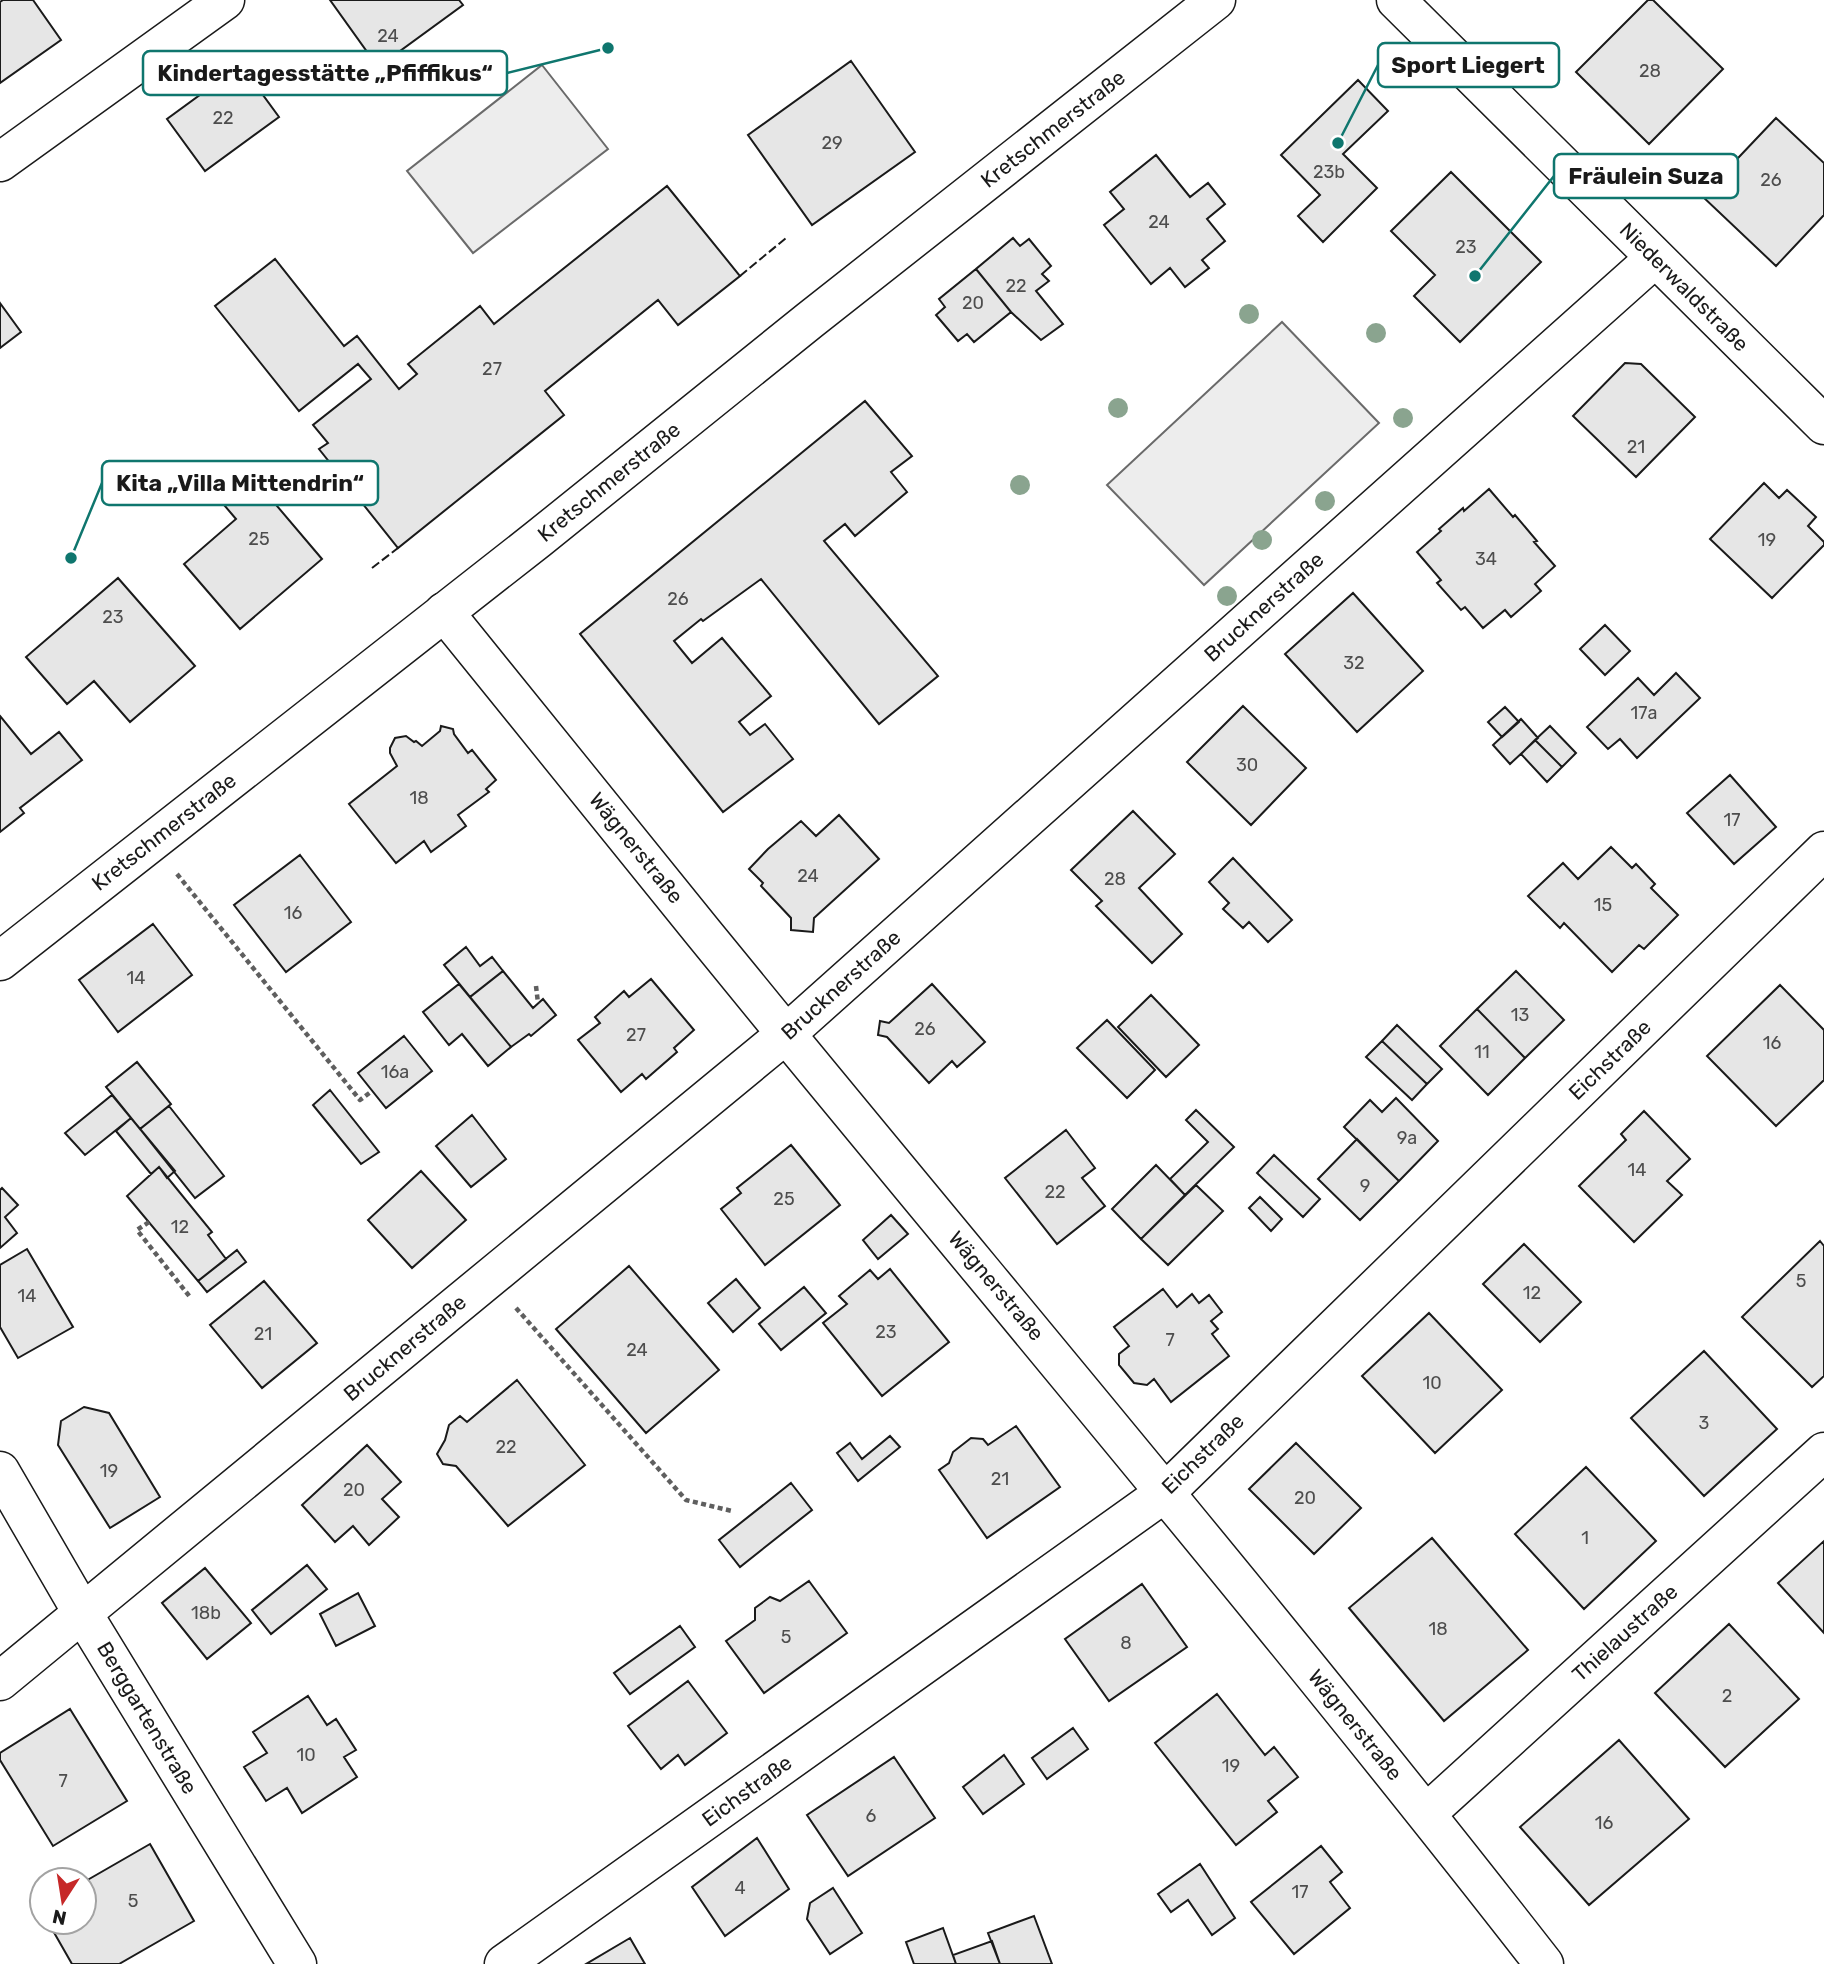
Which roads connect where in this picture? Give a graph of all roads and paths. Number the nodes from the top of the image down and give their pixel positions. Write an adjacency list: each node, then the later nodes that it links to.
1 (225, 0): 4 (street)
2 (1216, 0): 7 (street, Kretschmerstraße)
3 (1396, 0): 5 (street, Niederwaldstraße)
4 (0, 162)
5 (1656, 258): 6 (street, Niederwaldstraße); 13 (street, Brucknerstraße)
6 (1824, 425)
7 (444, 612): 10 (street, Kretschmerstraße); 13 (street, Wägnerstraße)
8 (1824, 851): 20 (street, Eichstraße)
9 (175, 872): 14 (path)
10 (0, 961)
11 (536, 986): 12 (path)
12 (538, 1003)
13 (786, 1034): 20 (street, Wägnerstraße); 22 (street, Brucknerstraße)
14 (372, 1091)
15 (149, 1222): 16 (path)
16 (190, 1297)
17 (513, 1304): 21 (path)
18 (1824, 1452): 24 (street, Thielaustraße)
19 (0, 1471): 22 (street, Berggartenstraße)
20 (1166, 1492): 24 (street, Wägnerstraße); 26 (street, Eichstraße)
21 (732, 1511)
22 (83, 1614): 23 (street, Brucknerstraße); 25 (street, Berggartenstraße)
23 (0, 1681)
24 (1427, 1813): 27 (street, Wägnerstraße)
25 (297, 1964)
26 (504, 1964)
27 (1544, 1964)

